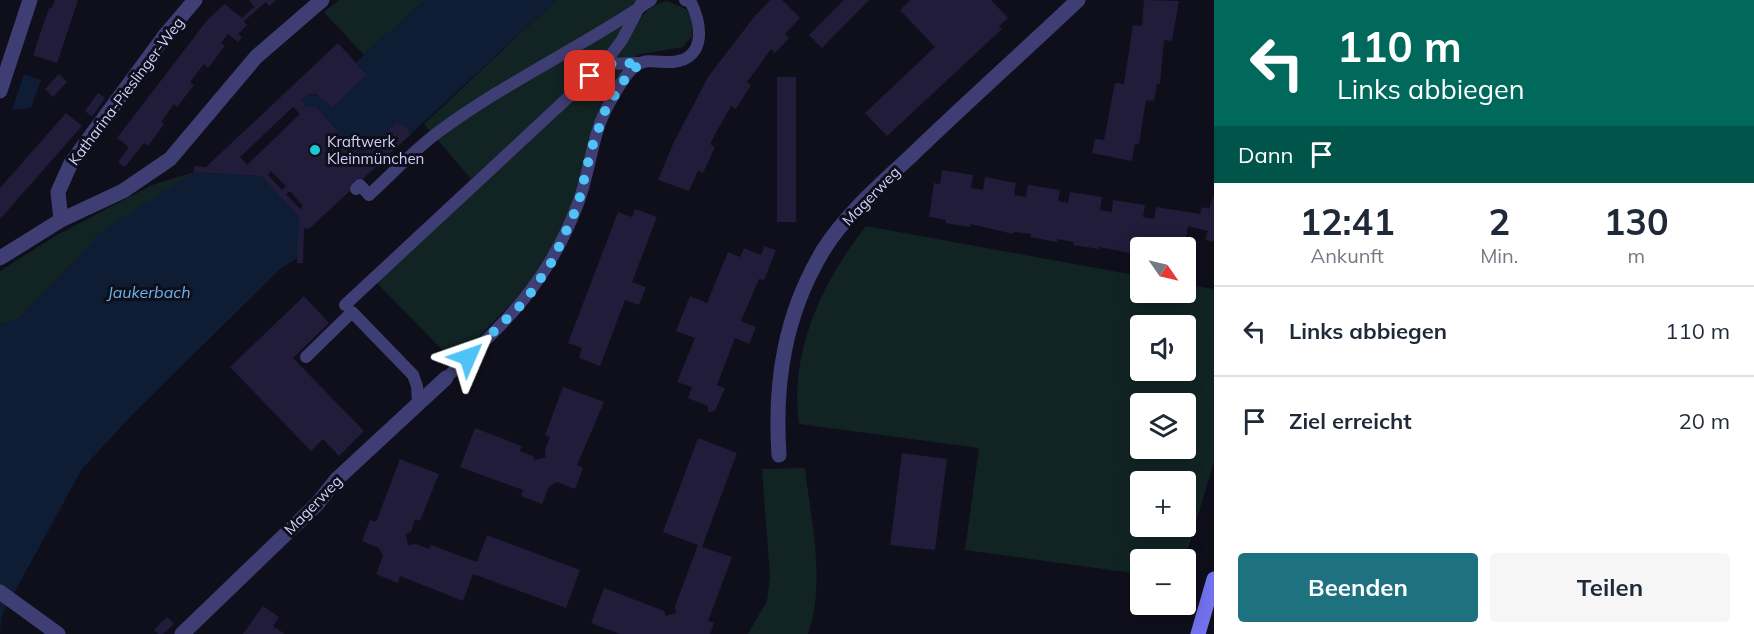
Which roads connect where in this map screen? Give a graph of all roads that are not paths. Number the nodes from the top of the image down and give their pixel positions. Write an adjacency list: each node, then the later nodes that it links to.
1 (30, 0): 10 (street)
2 (195, 0): 12 (street, Katharina-Pieslinger-Weg)
3 (322, 0): 12 (street)
4 (651, 0): 7 (lane)
5 (688, 0): 8 (lane)
6 (1078, 0): 18 (street, Magerweg)
7 (640, 5): 9 (lane); 11 (lane)
8 (641, 63): 9 (lane); 16 (lane)
9 (604, 64): 14 (lane)
10 (0, 91)
11 (356, 189)
12 (61, 220): 13 (street)
13 (0, 258)
14 (345, 305)
15 (306, 357): 17 (lane)
16 (446, 378): 17 (street, Magerweg)
17 (418, 403): 22 (street, Magerweg)
18 (779, 455)
19 (1214, 579): 23 (main road)
20 (0, 592): 21 (street)
21 (52, 630)
22 (182, 634)
23 (1198, 634)

